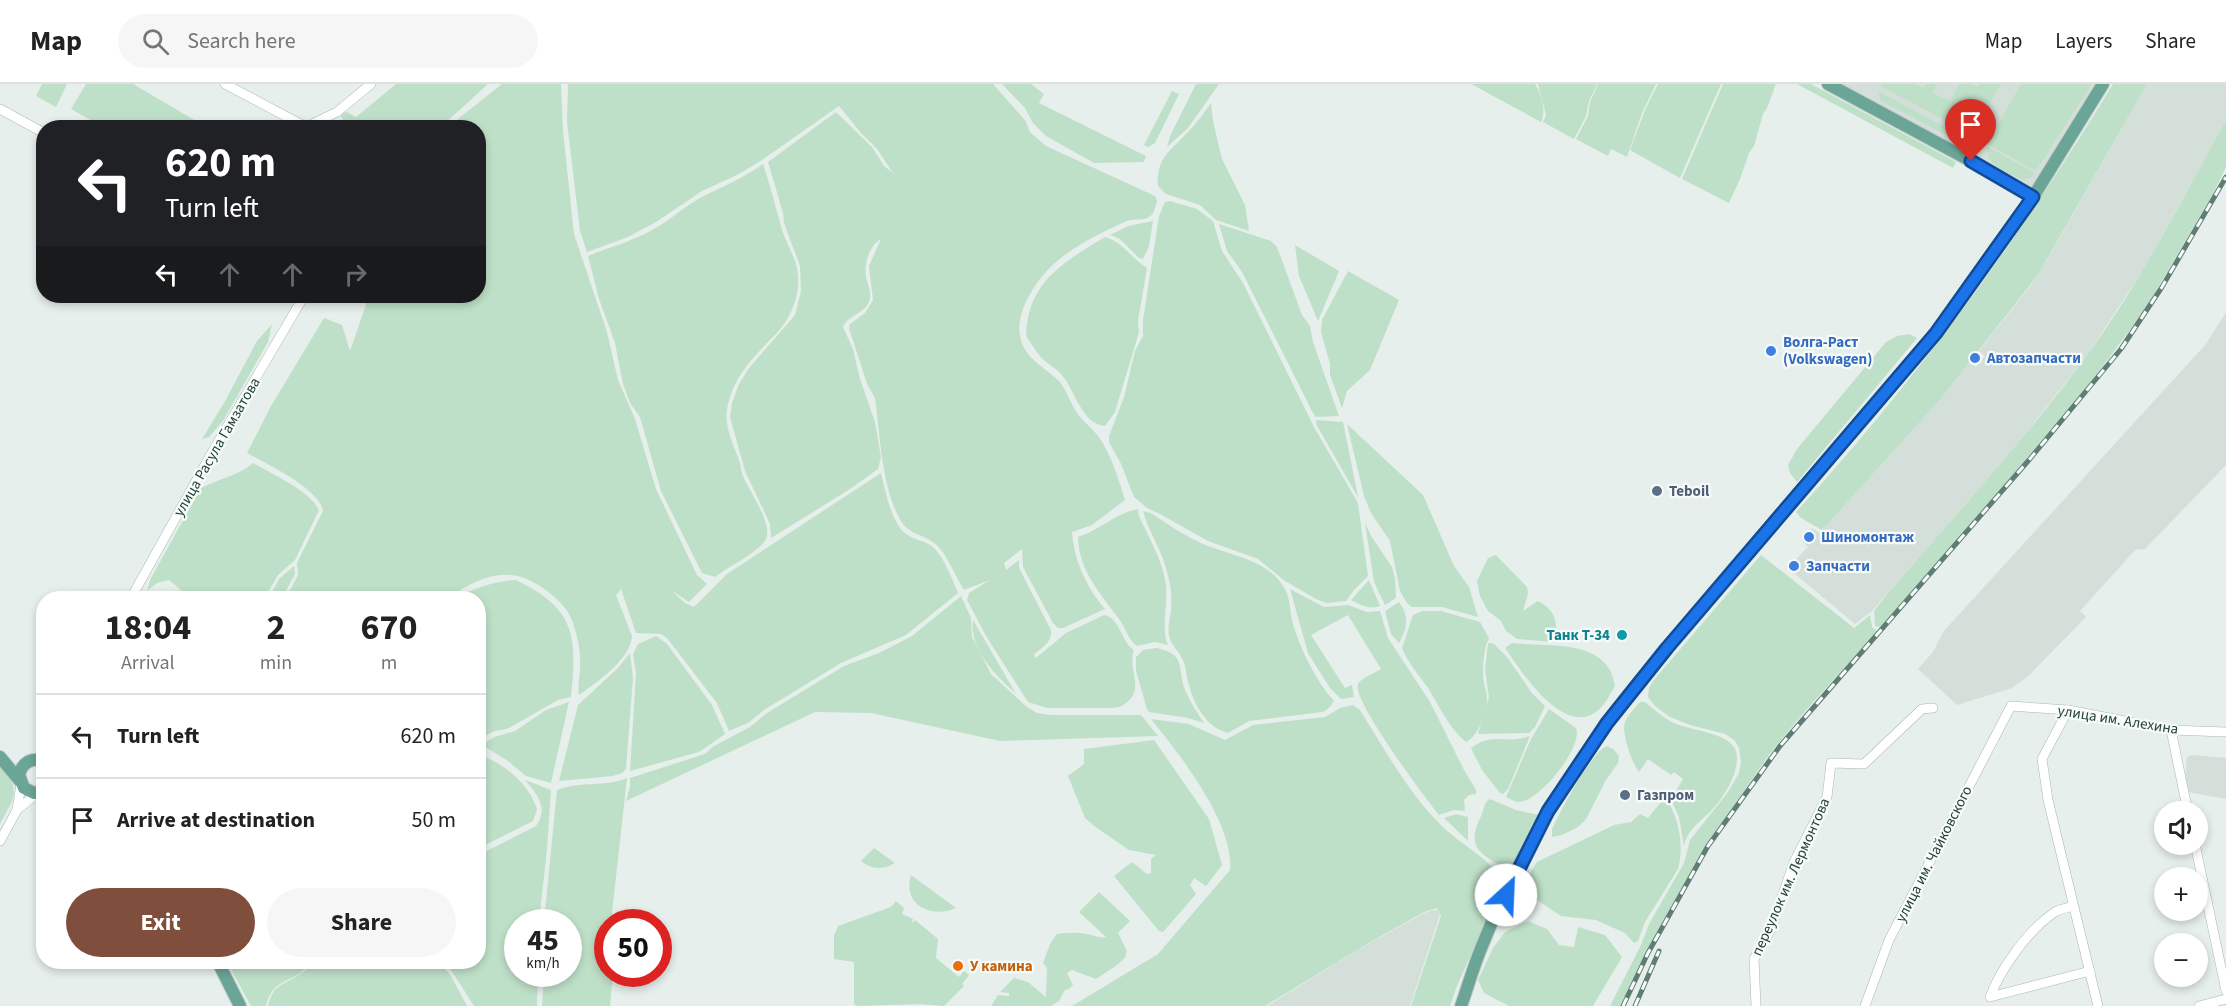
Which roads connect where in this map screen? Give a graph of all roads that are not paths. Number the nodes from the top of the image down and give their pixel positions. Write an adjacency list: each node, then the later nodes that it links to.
1 (225, 84): 6 (street)
2 (371, 84): 7 (street)
3 (1828, 84): 9 (main road)
4 (2103, 84): 9 (main road)
5 (0, 109): 8 (street)
6 (293, 120)
7 (320, 120)
8 (36, 129)
9 (2033, 197): 33 (main road)
10 (300, 303): 11 (street, улица Расула Гамзатова)
11 (135, 591)
12 (2011, 706): 14 (street, улица им. Алехина); 35 (street, улица им. Чайковского)
13 (1932, 708): 34 (street, переулок им. Лермонтова)
14 (2068, 710): 15 (street, улица им. Алехина); 27 (street)
15 (2171, 730): 16 (street, улица им. Алехина); 23 (street)
16 (2226, 732)
17 (0, 755): 18 (main road); 20 (main road)
18 (28, 761): 19 (main road); 20 (main road)
19 (36, 761)
20 (20, 782): 21 (main road); 24 (street)
21 (36, 791)
22 (36, 796): 24 (street)
23 (2186, 801)
24 (17, 810): 25 (street)
25 (0, 841)
26 (2197, 855): 30 (street)
27 (2073, 906): 29 (street); 29 (street)
28 (222, 969): 32 (main road)
29 (2090, 971): 36 (street)
30 (2226, 991)
31 (2226, 999): 37 (street)
32 (240, 1006)
33 (1461, 1006)
34 (1756, 1006)
35 (1864, 1006)
36 (2098, 1006)
37 (2199, 1006)

